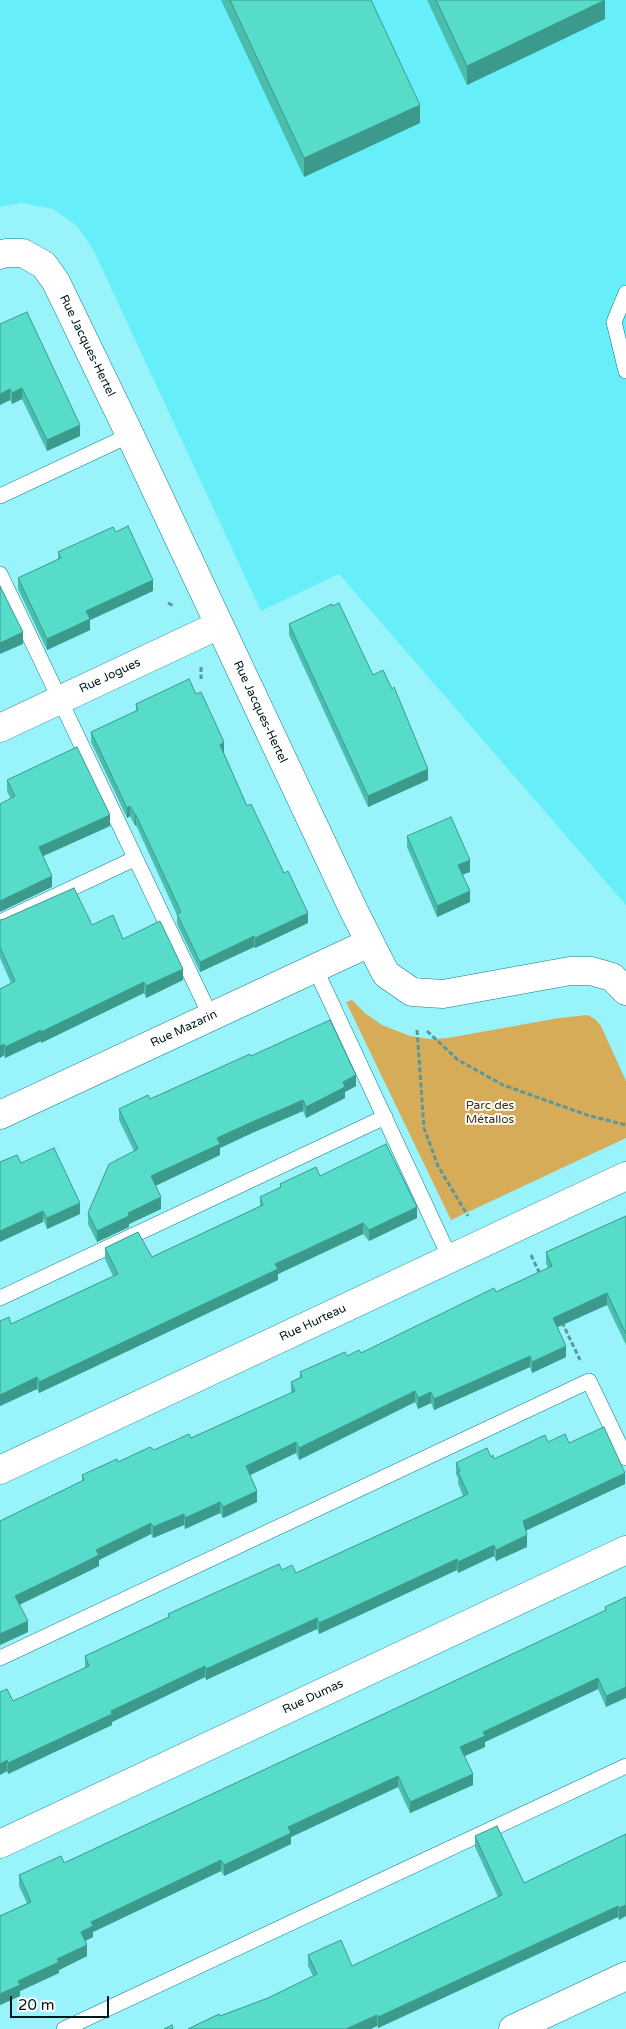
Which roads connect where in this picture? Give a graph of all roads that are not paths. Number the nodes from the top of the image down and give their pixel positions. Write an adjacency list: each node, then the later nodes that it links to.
1 (0, 255): 4 (street, Rue Jacques-Hertel)
2 (626, 293): 3 (lane)
3 (626, 372)
4 (130, 435): 5 (lane); 7 (street, Rue Jacques-Hertel)
5 (0, 496)
6 (0, 574): 8 (lane)
7 (219, 625): 8 (street, Rue Jogues); 12 (street, Rue Jacques-Hertel)
8 (59, 700): 9 (street, Rue Jogues); 10 (lane)
9 (0, 728)
10 (134, 859): 11 (lane); 15 (lane)
11 (0, 922)
12 (369, 943): 13 (street, Rue Mazarin); 14 (street, Rue Jacques-Hertel)
13 (315, 968): 15 (street, Rue Mazarin); 17 (lane)
14 (626, 991)
15 (211, 1017): 16 (street, Rue Mazarin)
16 (0, 1115)
17 (385, 1117): 19 (lane); 20 (lane)
18 (626, 1176): 19 (street, Rue Hurteau)
19 (450, 1258): 22 (street, Rue Hurteau)
20 (0, 1298)
21 (626, 1458): 24 (lane)
22 (0, 1470)
23 (626, 1550): 26 (street, Rue Dumas)
24 (0, 1658)
25 (626, 1766): 28 (lane)
26 (0, 1844)
27 (626, 1976): 29 (street)
28 (64, 2029)
29 (513, 2029)

